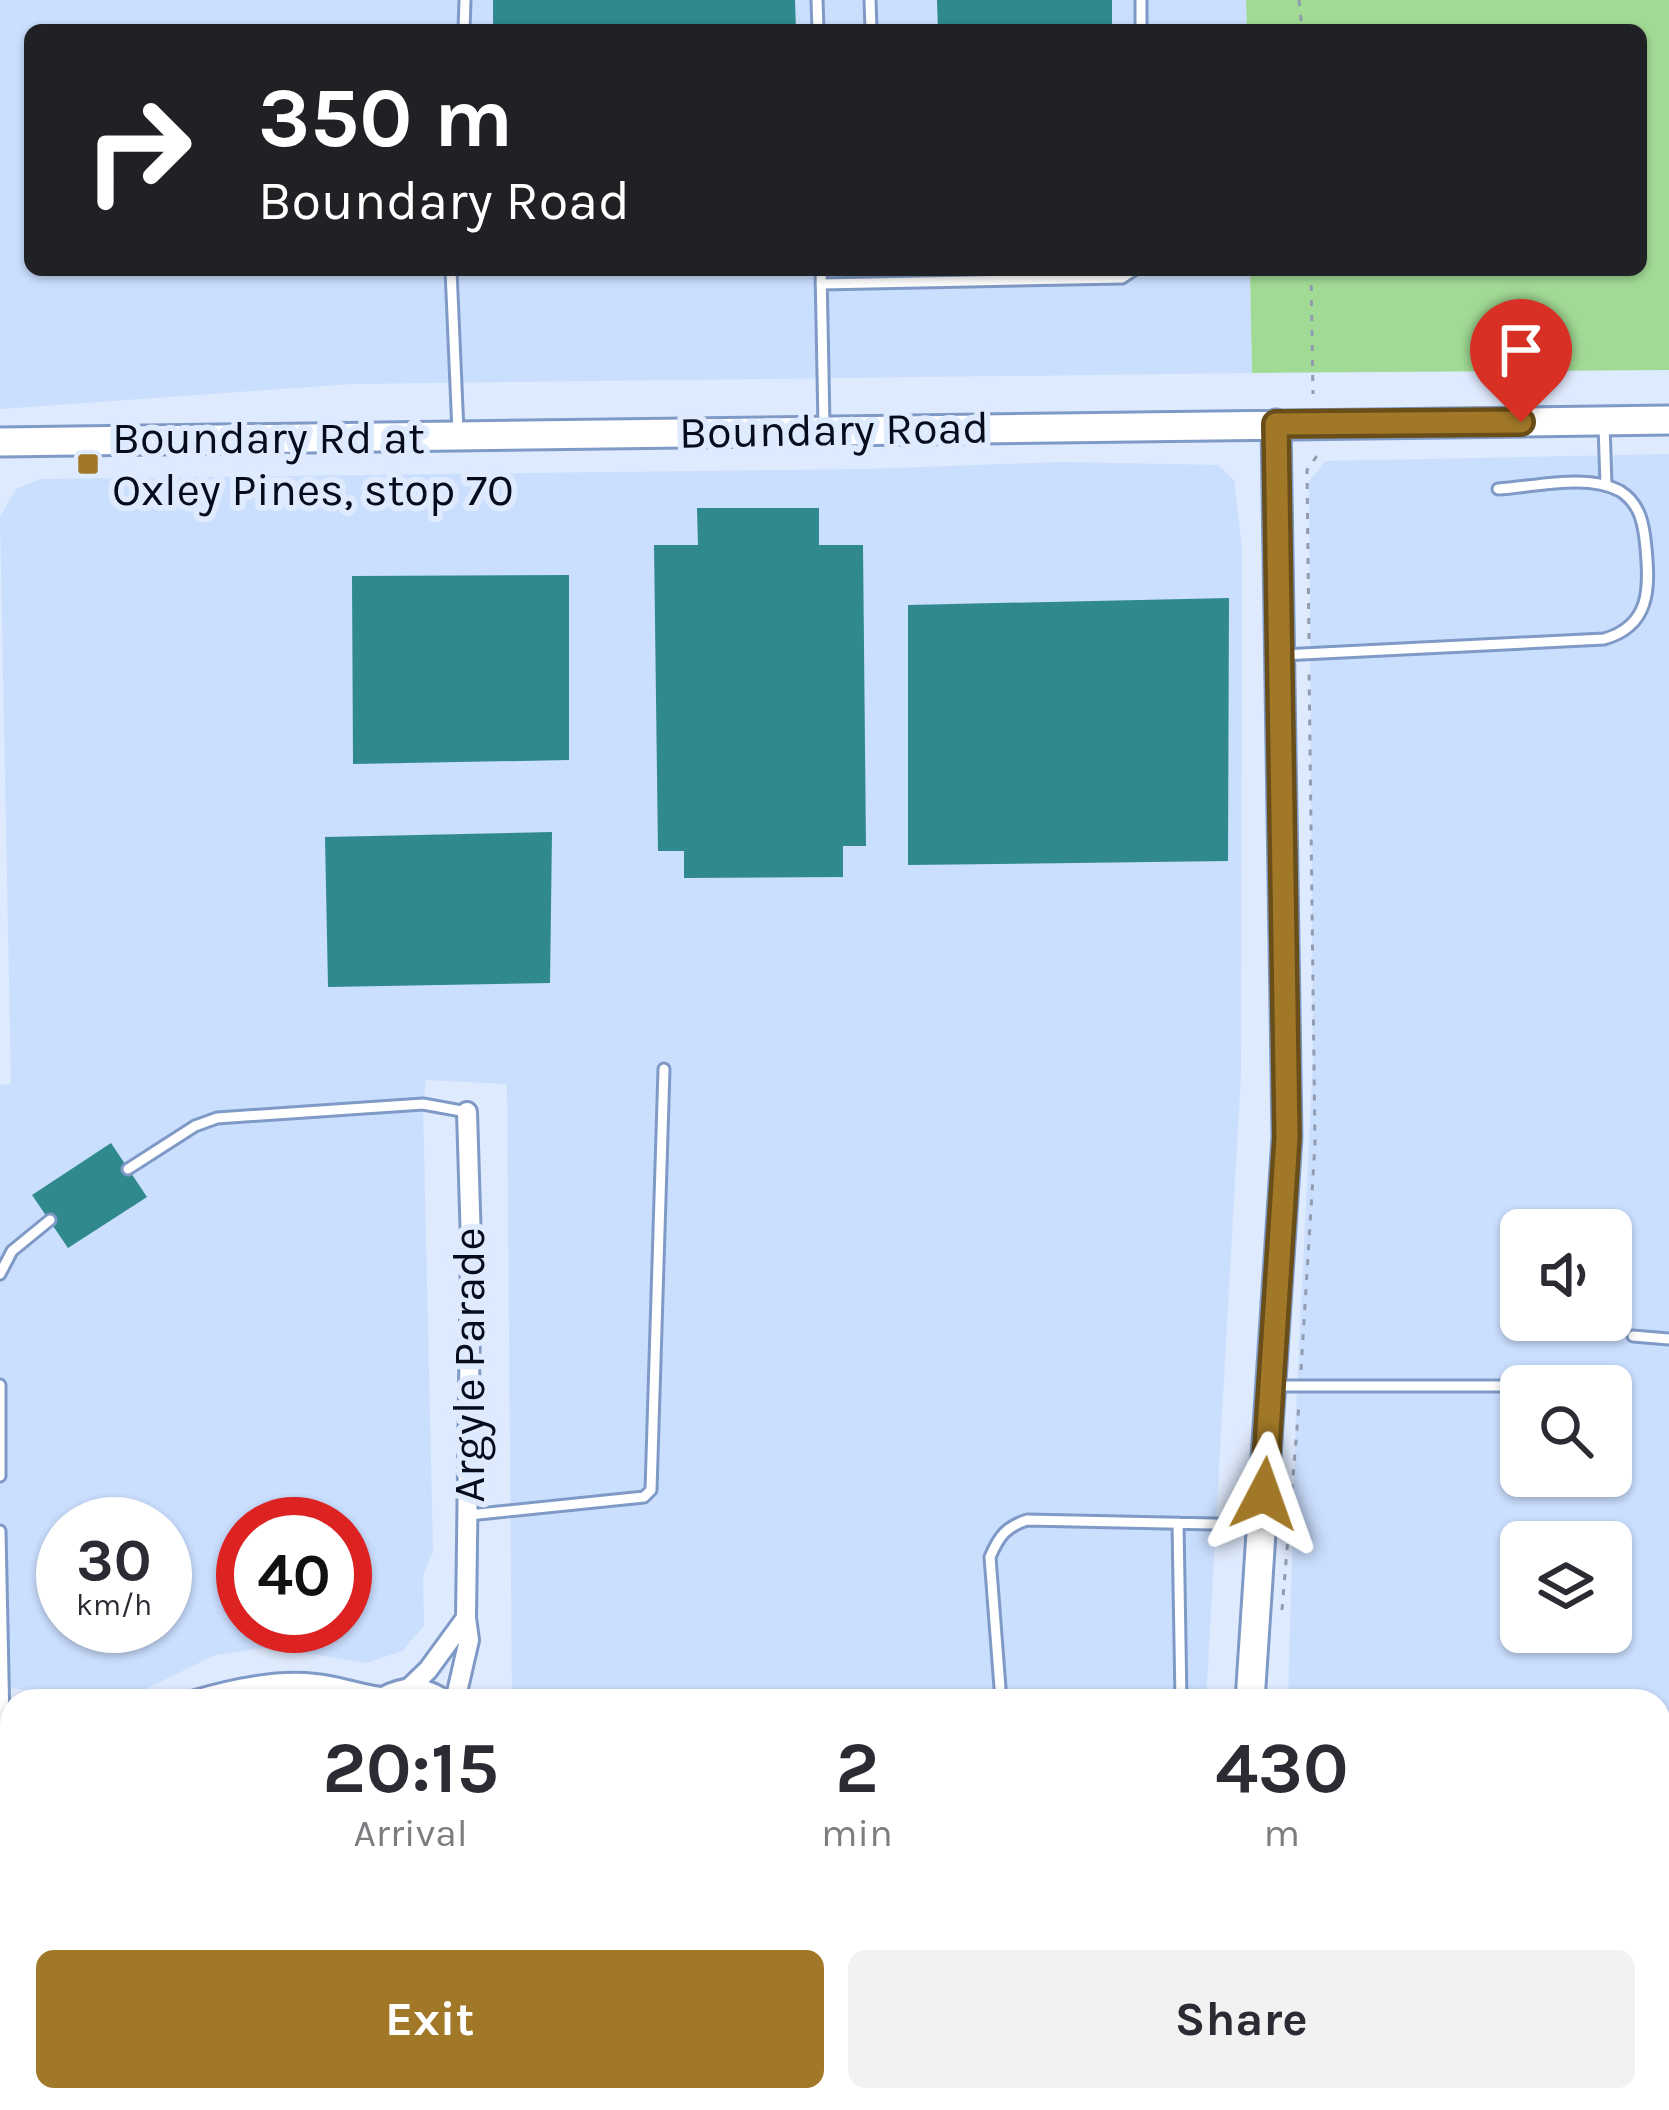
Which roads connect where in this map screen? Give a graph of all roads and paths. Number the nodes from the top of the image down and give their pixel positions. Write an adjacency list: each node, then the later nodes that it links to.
1 (451, 276): 12 (lane)
2 (821, 276): 6 (lane)
3 (891, 276): 4 (lane); 6 (lane)
4 (1125, 276)
5 (1311, 276): 7 (path)
6 (821, 284): 11 (lane)
7 (1313, 394)
8 (1669, 420): 9 (street, Boundary Road)
9 (1604, 421): 10 (street, Boundary Road); 15 (lane)
10 (1276, 424): 11 (street, Boundary Road); 18 (street)
11 (824, 431): 12 (street, Boundary Road)
12 (458, 436): 13 (street, Boundary Road)
13 (0, 442)
14 (1324, 447): 17 (path)
15 (1606, 485): 16 (lane); 17 (lane)
16 (1498, 489)
17 (1309, 654): 18 (lane); 29 (path)
18 (1277, 656): 28 (street)
19 (664, 1069): 31 (lane)
20 (467, 1112): 21 (lane); 31 (street, Argyle Parade)
21 (128, 1168)
22 (50, 1220): 23 (lane)
23 (0, 1274)
24 (1633, 1336): 25 (lane)
25 (1669, 1339)
26 (0, 1385): 30 (lane)
27 (1500, 1385): 29 (lane)
28 (1270, 1386): 29 (lane); 33 (street)
29 (1300, 1386): 36 (path)
30 (0, 1476)
31 (469, 1515): 35 (street, Argyle Parade)
32 (1178, 1523): 33 (lane); 44 (lane); 45 (lane)
33 (1259, 1525): 46 (street)
34 (0, 1531): 38 (lane)
35 (466, 1618): 42 (street); 43 (street, Argyle Parade)
36 (1280, 1620)
37 (280, 1686): 39 (street); 40 (street); 41 (street)
38 (5, 1689)
39 (238, 1689)
40 (288, 1689)
41 (333, 1689)
42 (403, 1689)
43 (457, 1689)
44 (1000, 1689)
45 (1181, 1689)
46 (1251, 1689)

